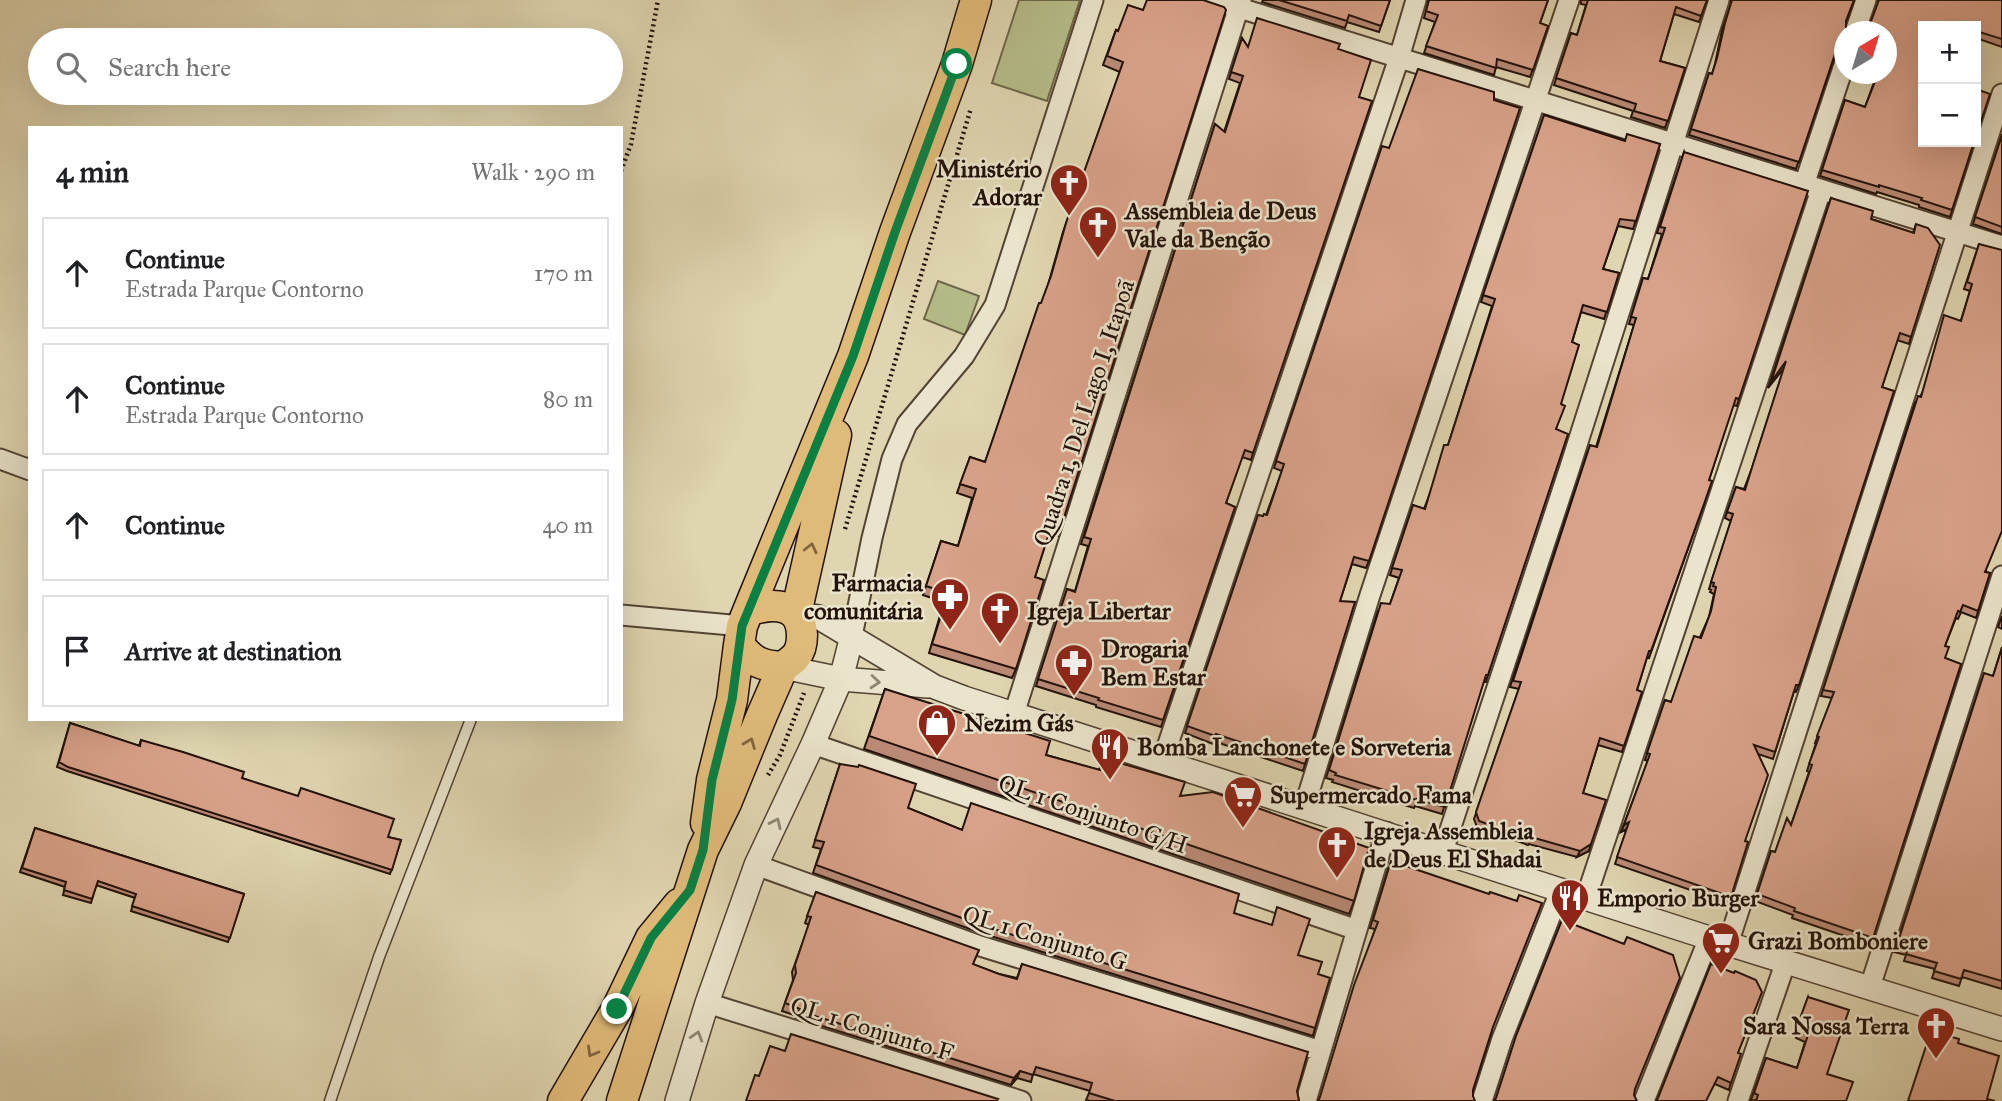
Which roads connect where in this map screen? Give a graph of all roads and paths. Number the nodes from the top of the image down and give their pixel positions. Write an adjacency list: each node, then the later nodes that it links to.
1 (658, 0): 16 (path)
2 (976, 0): 20 (main road)
3 (1093, 0): 27 (street)
4 (1214, 0): 9 (street)
5 (1416, 0): 11 (street)
6 (1569, 0): 14 (street)
7 (1719, 0): 15 (street)
8 (1866, 0): 10 (street)
9 (1239, 4): 11 (street); 31 (street, Quadra 1, Del Lago I, Itapoã)
10 (1859, 21)
11 (1399, 58): 14 (street); 34 (street)
12 (1839, 84): 17 (street)
13 (2002, 94): 18 (street)
14 (1536, 101): 15 (street); 35 (street)
15 (1673, 144): 17 (street); 38 (street)
16 (623, 166)
17 (1812, 187): 18 (street); 42 (street)
18 (1957, 233): 19 (street); 44 (street)
19 (2002, 247)
20 (853, 356): 24 (main road, one-way to 20); 26 (main road)
21 (0, 459): 22 (street)
22 (28, 469)
23 (2002, 576): 46 (street)
24 (796, 614): 26 (main road); 27 (street); 28 (main road)
25 (623, 615): 26 (street)
26 (743, 627): 28 (main road); 37 (main road)
27 (852, 636): 29 (street); 30 (street)
28 (783, 667): 29 (street); 37 (main road, one-way to 28)
29 (841, 679): 30 (street, one-way to 30); 33 (street)
30 (935, 687): 31 (street)
31 (1014, 714): 34 (street)
32 (470, 721): 50 (lane)
33 (813, 744): 39 (street, one-way to 33); 43 (street, QL 1 Conjunto G/H)
34 (1162, 762): 35 (street)
35 (1304, 808): 36 (street)
36 (1386, 832): 38 (street); 43 (street)
37 (703, 850): 41 (main road)
38 (1443, 851): 40 (street)
39 (756, 864): 47 (street); 49 (street, QL 1 Conjunto G)
40 (1561, 889): 42 (street); 56 (street)
41 (690, 890): 51 (main road, one-way to 51); 52 (main road)
42 (1586, 898): 44 (street)
43 (1357, 930): 49 (street)
44 (1719, 941): 45 (street); 57 (street)
45 (1786, 961): 46 (street); 58 (street)
46 (1870, 987): 48 (street)
47 (707, 1003): 53 (street, one-way to 47); 54 (street, QL 1 Conjunto F)
48 (2002, 1029)
49 (1321, 1051): 55 (street)
50 (330, 1101)
51 (563, 1101)
52 (622, 1101)
53 (677, 1101)
54 (1021, 1101)
55 (1306, 1101)
56 (1482, 1101)
57 (1644, 1101)
58 (1738, 1101)

